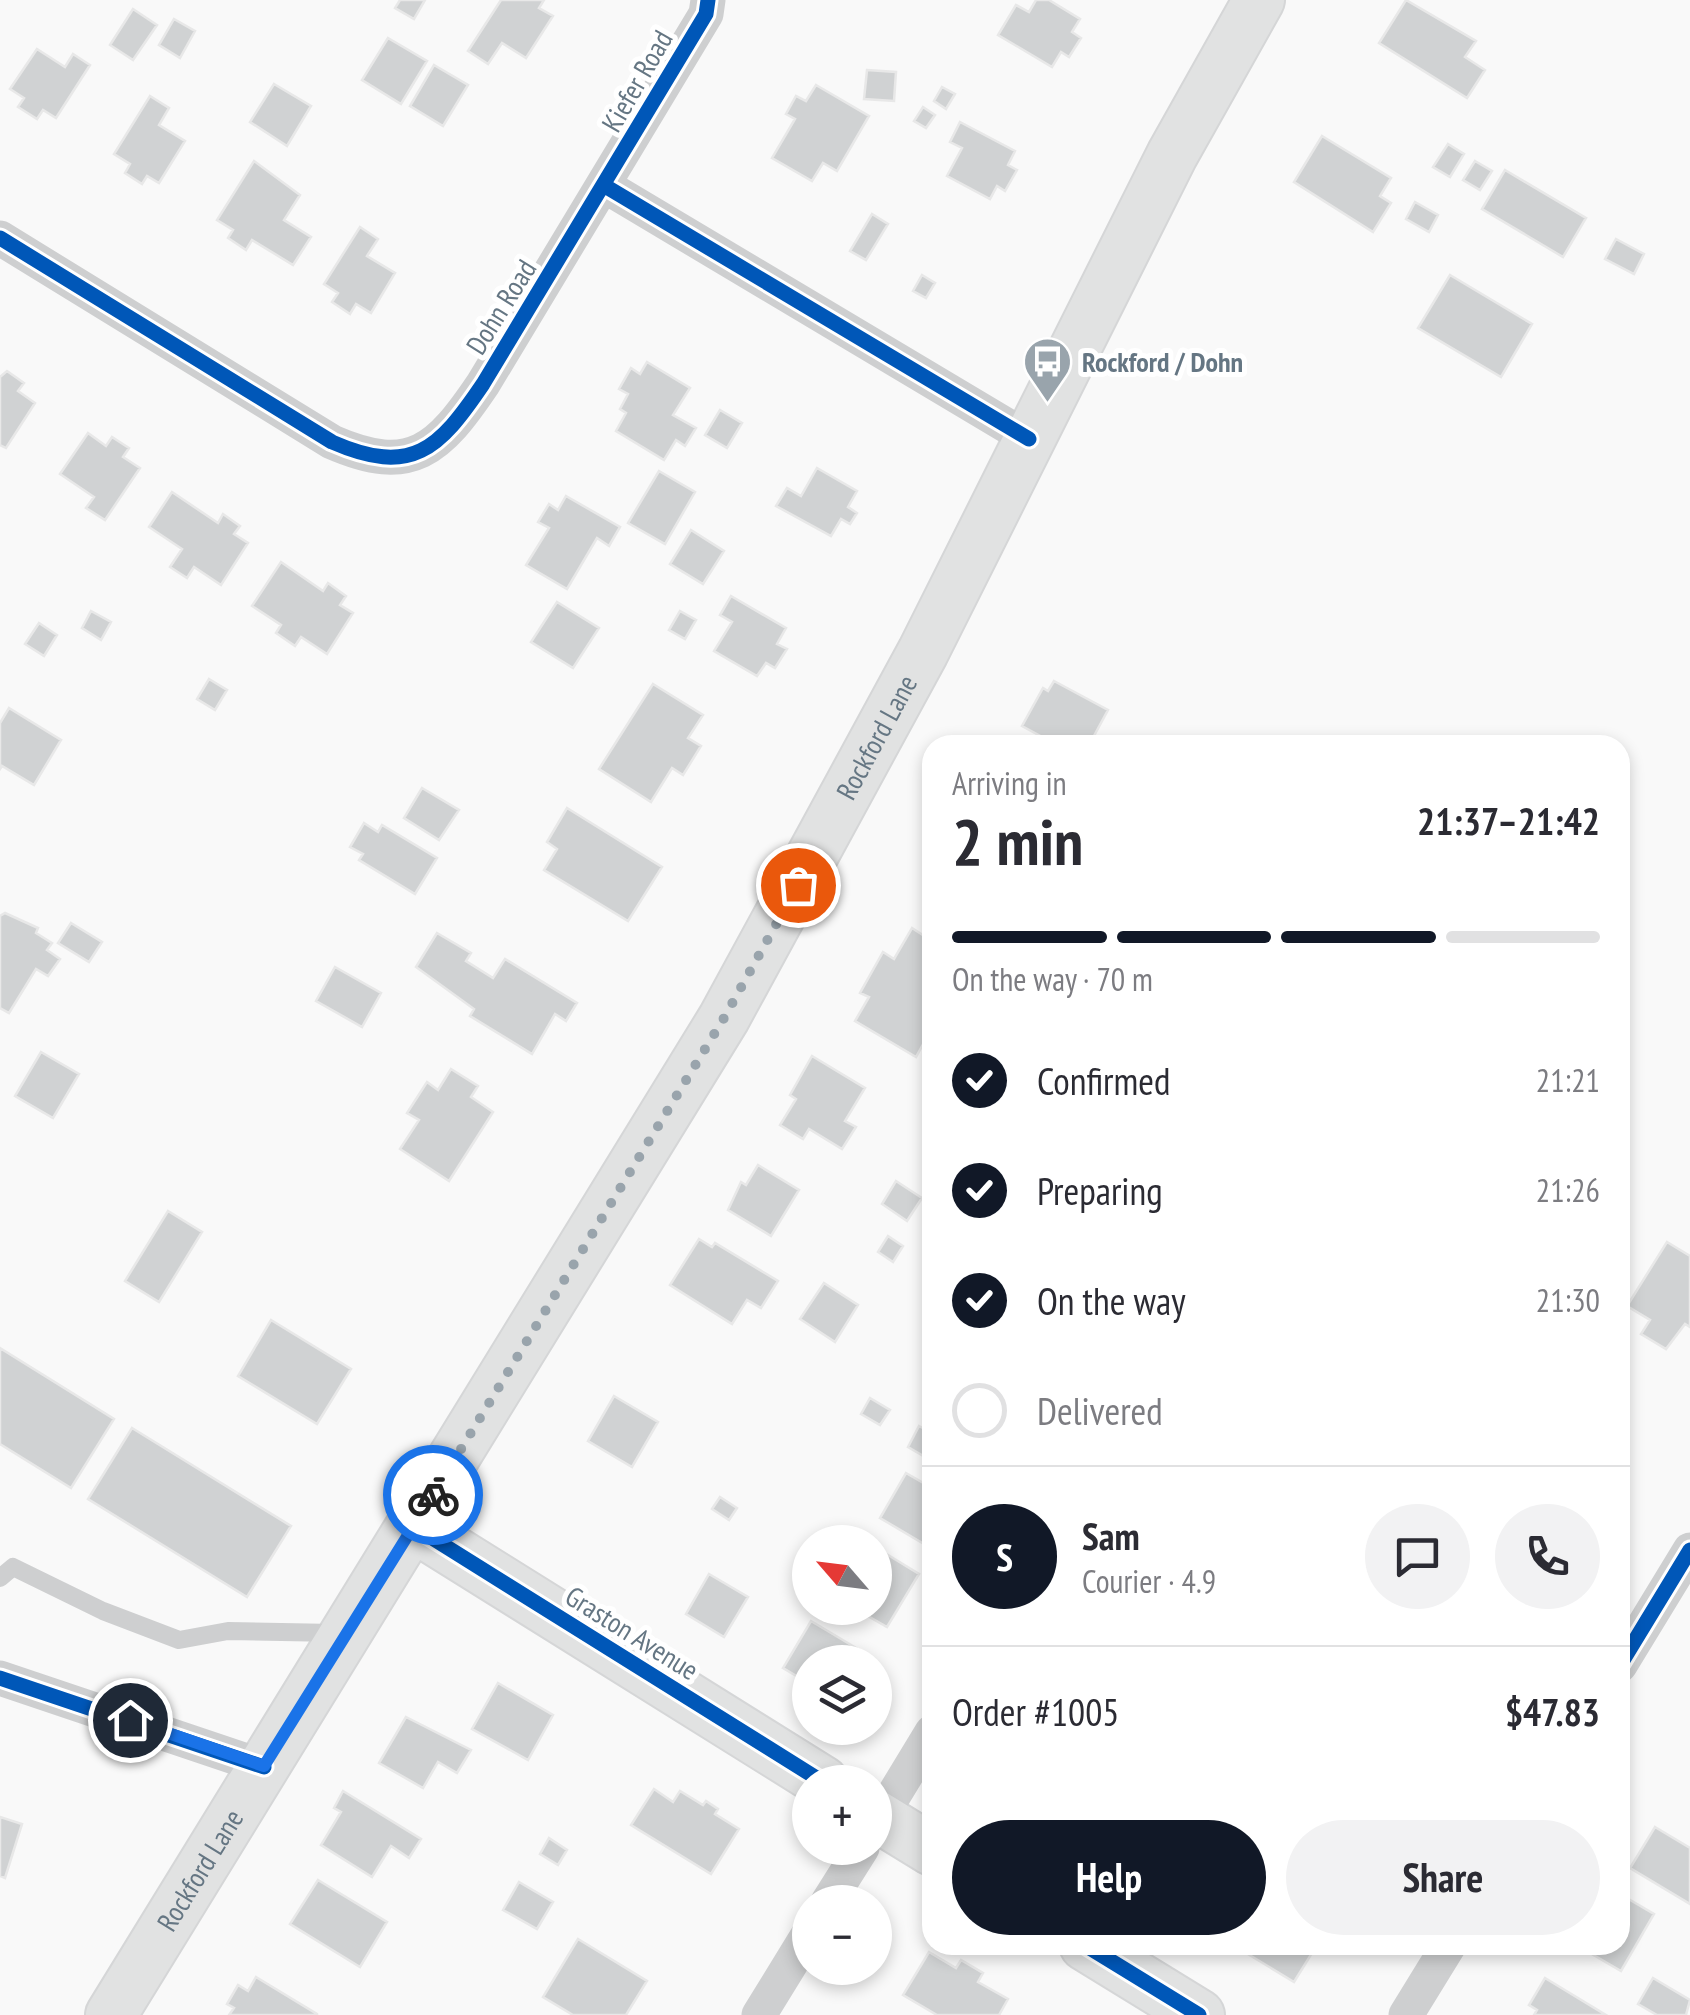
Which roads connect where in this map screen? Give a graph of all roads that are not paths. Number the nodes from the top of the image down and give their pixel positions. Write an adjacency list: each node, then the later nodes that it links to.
1 (708, 0): 3 (street, Kiefer Road)
2 (1259, 0): 5 (main road, Rockford Lane)
3 (605, 186): 4 (street, Dohn Road); 5 (street)
4 (0, 238)
5 (1029, 439): 6 (main road, Rockford Lane)
6 (414, 1526): 9 (main road, Rockford Lane); 13 (main road, Graston Avenue)
7 (1690, 1550): 10 (street)
8 (0, 1578): 9 (lane)
9 (347, 1634): 14 (main road, Rockford Lane)
10 (1630, 1649)
11 (0, 1678): 14 (street)
12 (922, 1748): 15 (street)
13 (797, 1765)
14 (264, 1766): 21 (main road, Rockford Lane)
15 (892, 1796)
16 (892, 1834): 17 (main road)
17 (922, 1846)
18 (1102, 1955): 23 (main road)
19 (1443, 1955): 24 (street)
20 (792, 1961): 22 (street)
21 (110, 2015)
22 (759, 2015)
23 (1198, 2015)
24 (1406, 2015)

